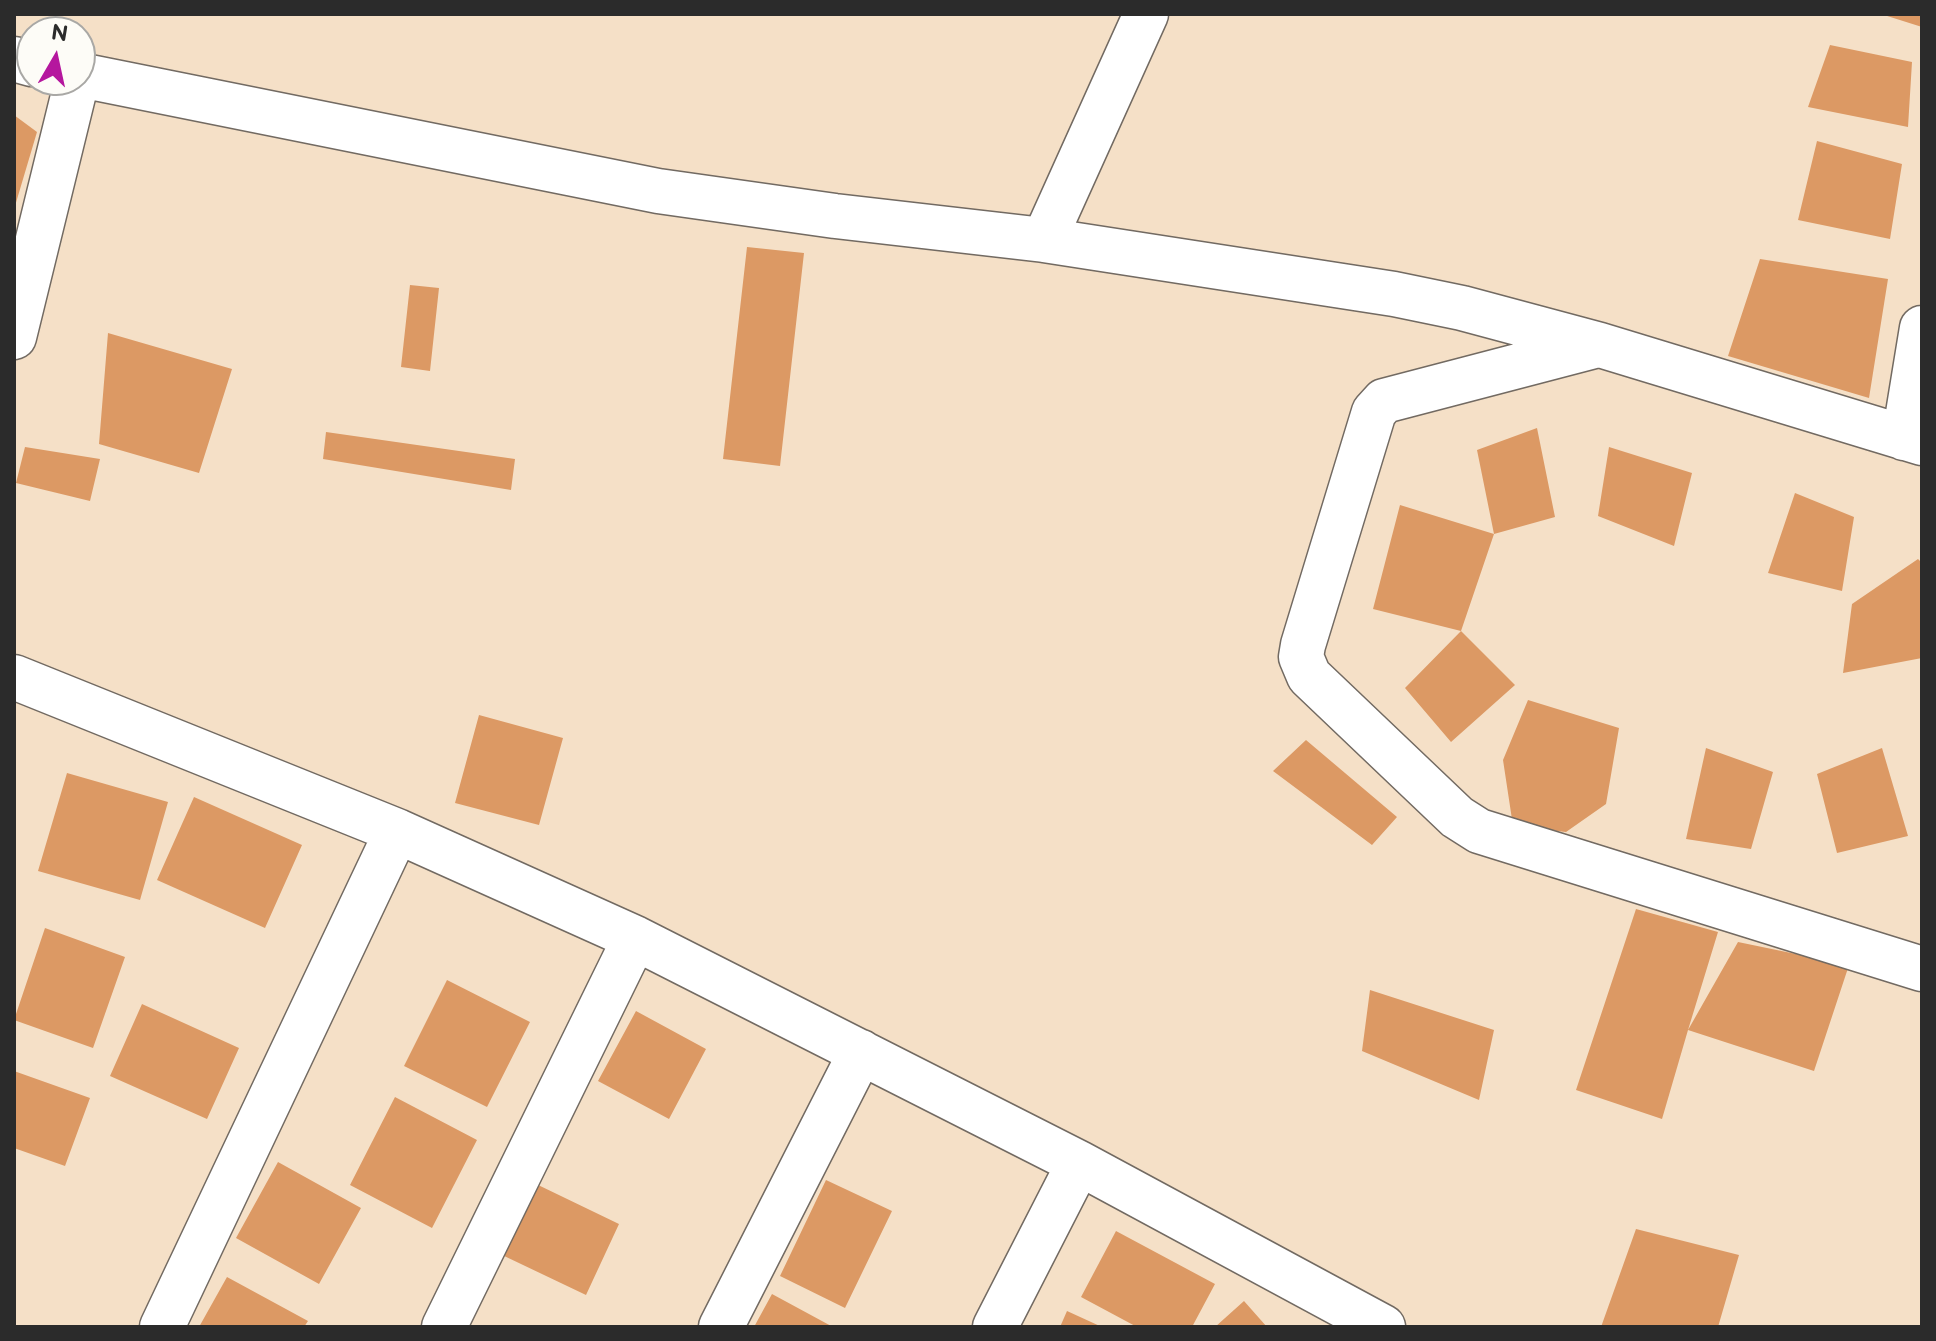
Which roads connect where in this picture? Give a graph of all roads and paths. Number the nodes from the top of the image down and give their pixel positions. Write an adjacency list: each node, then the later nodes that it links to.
1 (1146, 14): 4 (street)
2 (96, 82): 4 (street)
3 (74, 96): 6 (street)
4 (1044, 240): 7 (street)
5 (1922, 328): 8 (street)
6 (14, 337)
7 (1600, 345): 8 (street); 12 (street)
8 (1913, 440)
9 (14, 677): 10 (street)
10 (397, 831): 11 (street); 15 (street)
11 (635, 938): 13 (street); 16 (street)
12 (1922, 969)
13 (861, 1052): 14 (street); 17 (street)
14 (1079, 1163): 18 (street); 19 (street)
15 (162, 1327)
16 (444, 1327)
17 (721, 1327)
18 (995, 1327)
19 (1383, 1327)

